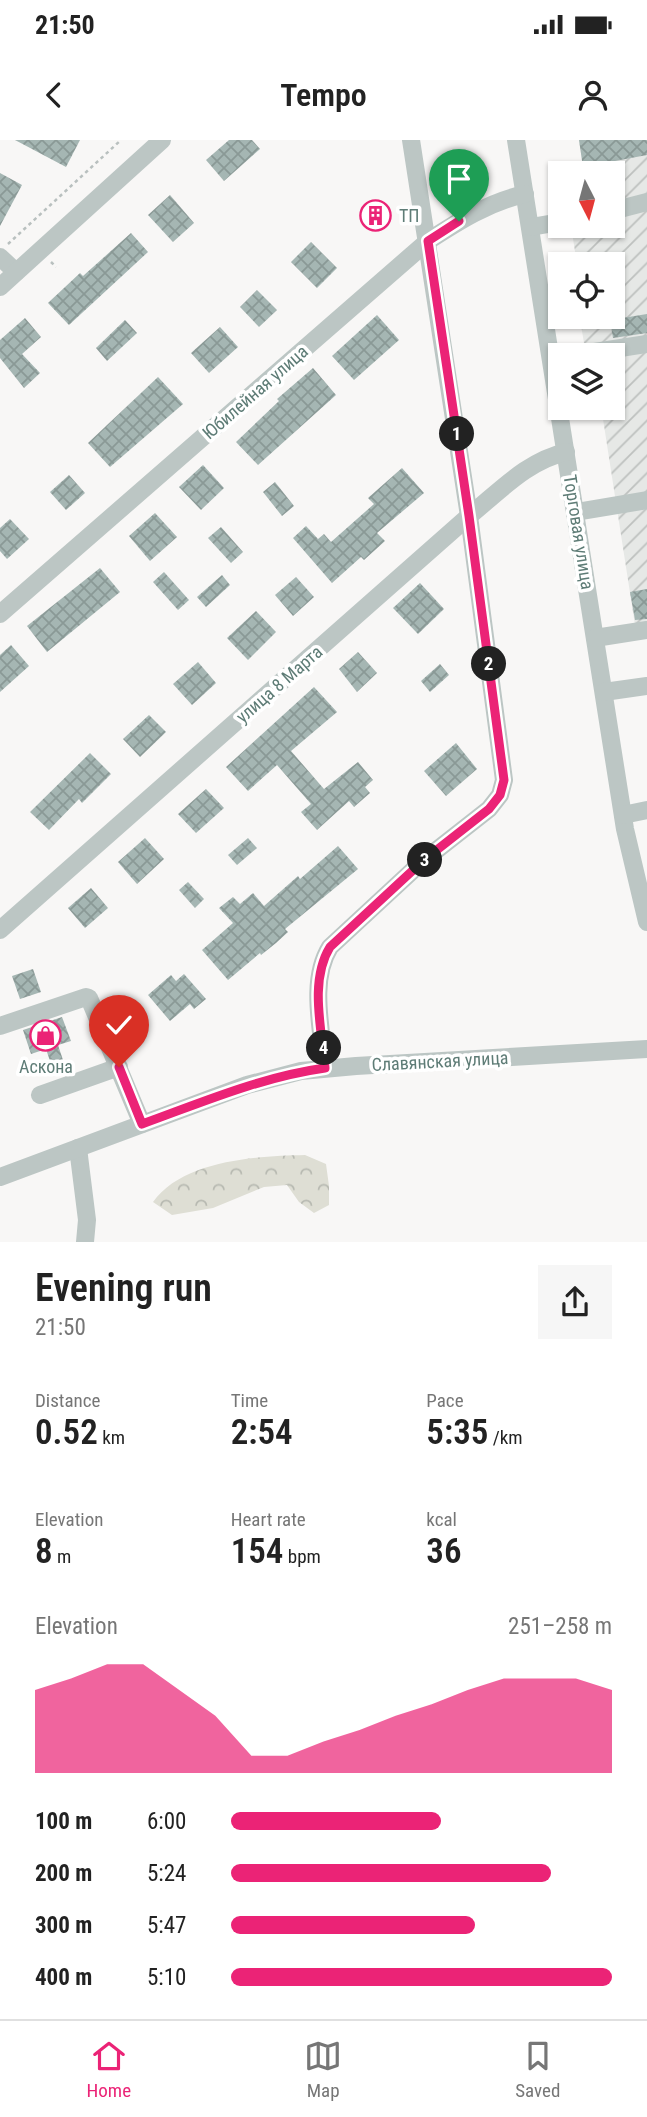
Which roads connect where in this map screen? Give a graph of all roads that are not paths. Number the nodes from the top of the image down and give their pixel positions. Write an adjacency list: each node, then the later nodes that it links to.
1 (162, 140): 11 (street)
2 (411, 140): 9 (street)
3 (516, 140): 4 (street, Торговая улица)
4 (525, 194): 8 (street, Торговая улица); 9 (street, Юбилейная улица)
5 (647, 202): 6 (street)
6 (625, 208)
7 (548, 224): 8 (street)
8 (531, 227): 13 (street, Торговая улица)
9 (428, 241): 20 (street); 21 (street, Юбилейная улица)
10 (4, 251): 11 (street)
11 (16, 272): 12 (street)
12 (0, 287)
13 (553, 343)
14 (647, 344): 15 (street)
15 (625, 347)
16 (563, 420): 17 (street, Торговая улица)
17 (566, 452): 19 (street, Торговая улица); 20 (street, улица 8 Марта)
18 (647, 500): 19 (street)
19 (576, 512): 23 (street, Торговая улица)
20 (469, 516): 29 (street, улица 8 Марта); 33 (street)
21 (0, 614)
22 (647, 630): 23 (street)
23 (595, 638): 25 (street, Торговая улица)
24 (647, 686): 25 (street)
25 (604, 692): 27 (street, Торговая улица)
26 (647, 810): 27 (street)
27 (623, 815): 28 (street, Торговая улица)
28 (647, 922)
29 (0, 930)
30 (0, 1026): 32 (street)
31 (647, 1049): 33 (street, Славянская улица)
32 (119, 1067): 34 (street); 35 (street)
33 (325, 1068): 35 (street, Славянская улица)
34 (40, 1095)
35 (142, 1124): 36 (street, Славянская улица)
36 (78, 1148): 37 (street, Славянская улица); 38 (street)
37 (0, 1177)
38 (85, 1242)

